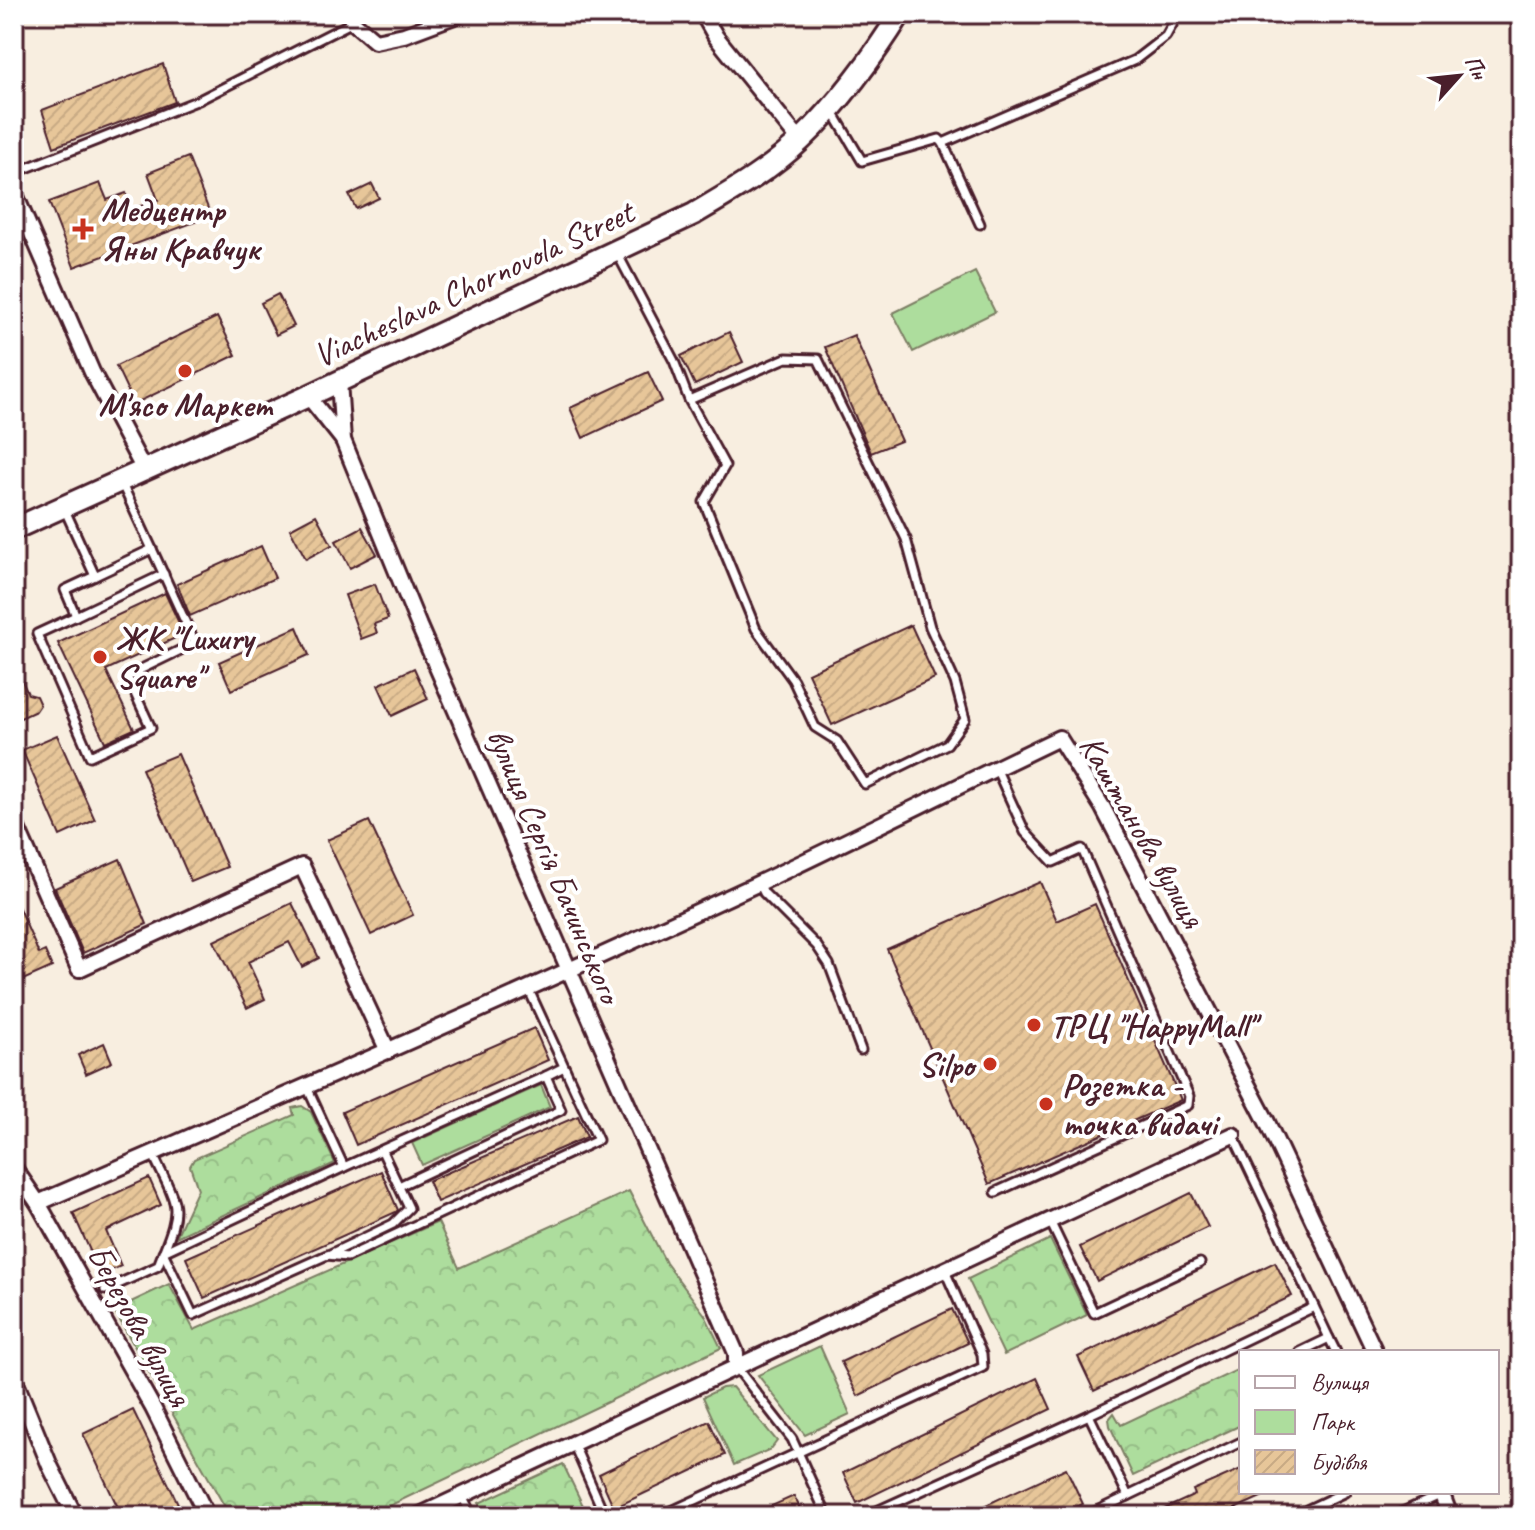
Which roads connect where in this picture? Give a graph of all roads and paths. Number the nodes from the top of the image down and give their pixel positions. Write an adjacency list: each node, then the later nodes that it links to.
1 (460, 14): 4 (street)
2 (703, 14): 7 (street)
3 (1178, 14): 8 (lane)
4 (352, 18): 9 (lane)
5 (894, 18): 6 (main road, Viacheslava Chornovola Street)
6 (830, 107): 7 (main road, Viacheslava Chornovola Street); 8 (lane)
7 (800, 141): 12 (main road, Viacheslava Chornovola Street)
8 (943, 143): 11 (lane)
9 (14, 173)
10 (14, 192): 17 (street)
11 (980, 224)
12 (616, 251): 13 (main road, Viacheslava Chornovola Street); 15 (lane)
13 (339, 381): 14 (main road, Viacheslava Chornovola Street); 16 (street, вулиця Сергія Бачинського)
14 (308, 396): 16 (street); 17 (main road, Viacheslava Chornovola Street)
15 (689, 400): 15 (lane)
16 (343, 440): 28 (street, вулиця Сергія Бачинського)
17 (144, 470): 18 (main road, Viacheslava Chornovola Street)
18 (121, 480): 19 (main road, Viacheslava Chornovola Street); 21 (lane)
19 (63, 506): 20 (main road, Viacheslava Chornovola Street); 23 (lane)
20 (14, 529)
21 (152, 549): 22 (lane); 23 (lane)
22 (164, 574): 24 (lane); 24 (lane)
23 (95, 576): 24 (lane)
24 (76, 616)
25 (996, 768): 27 (street, Каштанова вулиця); 41 (lane); 53 (street, Каштанова вулиця)
26 (14, 821): 31 (street)
27 (759, 883): 28 (street, Каштанова вулиця); 30 (lane)
28 (568, 970): 29 (street, Каштанова вулиця); 54 (street, вулиця Сергія Бачинського)
29 (528, 988): 31 (street, Каштанова вулиця); 32 (lane)
30 (861, 1050)
31 (388, 1051): 34 (street, Каштанова вулиця)
32 (564, 1067): 33 (lane); 45 (lane)
33 (546, 1076): 36 (lane); 40 (lane)
34 (307, 1087): 37 (street, Каштанова вулиця); 38 (lane)
35 (1233, 1135): 43 (street); 49 (lane)
36 (382, 1151): 38 (lane); 40 (lane)
37 (153, 1154): 42 (street, Каштанова вулиця); 44 (lane)
38 (344, 1167): 44 (lane)
39 (14, 1168): 42 (street, Березова вулиця)
40 (399, 1186): 45 (lane)
41 (996, 1192)
42 (38, 1203): 66 (street, Березова вулиця)
43 (1049, 1219): 46 (lane); 47 (street)
44 (163, 1252): 45 (lane); 48 (lane)
45 (327, 1255)
46 (1200, 1263)
47 (944, 1269): 54 (street); 59 (lane)
48 (105, 1290)
49 (1314, 1307): 50 (lane); 56 (lane)
50 (1329, 1338): 51 (lane); 52 (lane)
51 (1304, 1350)
52 (1335, 1350)
53 (1374, 1350)
54 (736, 1367): 57 (street); 59 (lane)
55 (14, 1378): 65 (street)
56 (1089, 1415): 64 (lane); 72 (lane)
57 (573, 1443): 63 (street); 69 (lane)
58 (1239, 1443): 64 (lane)
59 (799, 1453): 70 (lane); 71 (lane)
60 (1341, 1494): 74 (lane)
61 (1440, 1494): 75 (lane)
62 (1442, 1494): 76 (street)
63 (462, 1495): 67 (street); 68 (lane)
64 (1128, 1496): 73 (lane)
65 (75, 1516)
66 (207, 1516)
67 (418, 1516)
68 (472, 1516)
69 (605, 1516)
70 (661, 1516)
71 (827, 1516)
72 (866, 1516)
73 (1086, 1516)
74 (1294, 1516)
75 (1394, 1516)
76 (1450, 1516)

